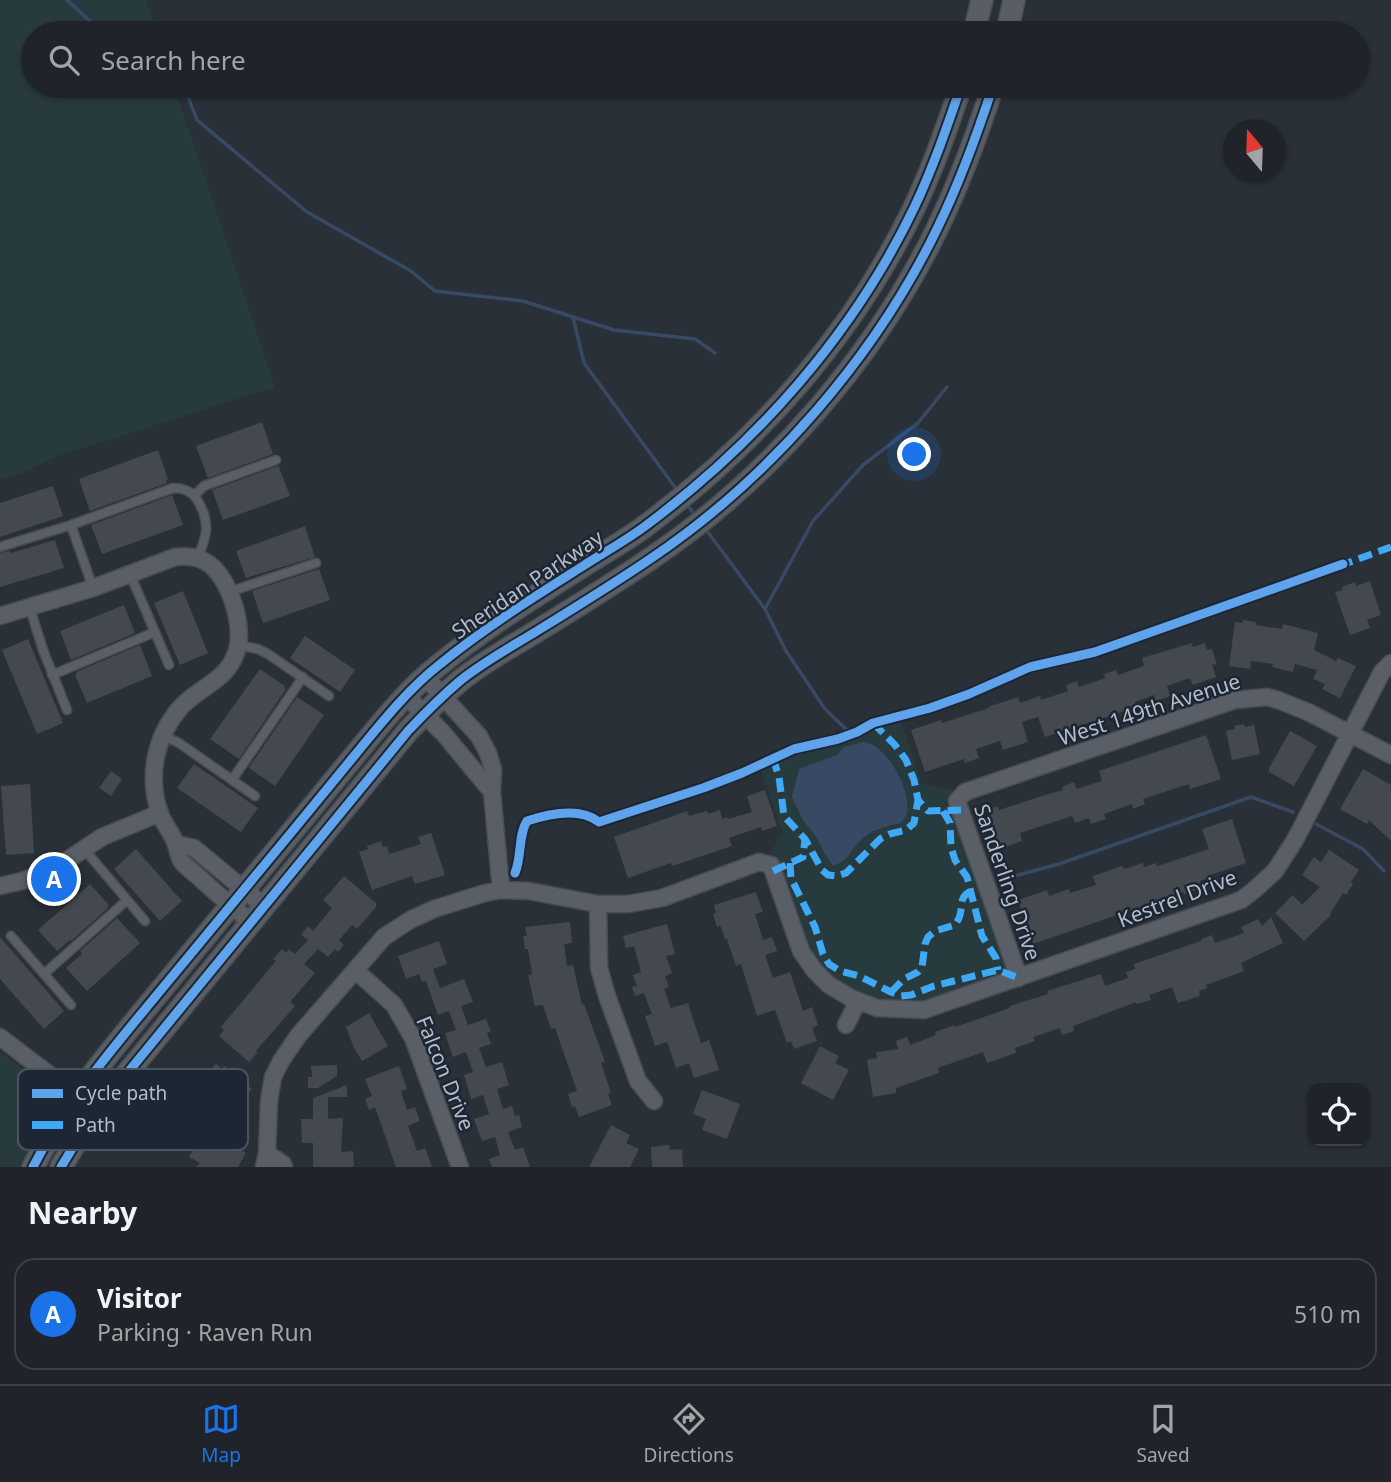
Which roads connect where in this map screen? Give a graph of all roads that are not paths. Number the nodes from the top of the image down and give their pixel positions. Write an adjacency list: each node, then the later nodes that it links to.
1 (982, 0): 3 (main road)
2 (1014, 0): 4 (main road)
3 (977, 21)
4 (1010, 21)
5 (957, 98): 24 (main road, Sheridan Parkway)
6 (989, 98): 27 (main road, Sheridan Parkway)
7 (276, 460): 8 (lane)
8 (195, 495): 9 (lane); 11 (lane)
9 (71, 525): 10 (lane); 14 (lane)
10 (0, 547)
11 (198, 558): 13 (street); 15 (street)
12 (316, 563): 15 (lane)
13 (130, 574): 14 (street); 18 (lane)
14 (93, 588): 16 (street)
15 (229, 592): 19 (street)
16 (30, 608): 17 (street); 22 (lane)
17 (0, 616)
18 (155, 632): 21 (lane); 22 (lane)
19 (239, 645): 23 (lane); 31 (street)
20 (1391, 663): 30 (street, Kestrel Drive)
21 (169, 664)
22 (52, 675): 28 (lane)
23 (303, 677): 25 (lane); 33 (lane)
24 (425, 677): 26 (main road, Sheridan Parkway); 27 (street)
25 (329, 696)
26 (406, 696): 29 (street); 41 (main road, Sheridan Parkway)
27 (443, 697): 29 (main road, Sheridan Parkway); 34 (street)
28 (67, 710)
29 (425, 713): 34 (street); 44 (main road, Sheridan Parkway)
30 (1350, 733): 32 (street, West 149th Avenue); 36 (street, West 149th Avenue); 49 (street, Kestrel Drive)
31 (162, 735): 33 (lane); 37 (street)
32 (1391, 755)
33 (232, 780): 35 (lane)
34 (492, 792): 40 (street)
35 (255, 796)
36 (957, 801): 49 (street, Sanderling Drive)
37 (160, 813): 38 (street); 41 (street)
38 (84, 849): 39 (street); 42 (lane)
39 (0, 885)
40 (501, 890): 43 (street, Kestrel Drive); 47 (street, Kestrel Drive)
41 (237, 897): 44 (street); 55 (main road, Sheridan Parkway)
42 (127, 901): 45 (lane); 48 (lane)
43 (598, 904): 50 (street, Kestrel Drive); 57 (street)
44 (258, 914): 56 (main road, Sheridan Parkway)
45 (145, 921)
46 (11, 936): 48 (lane)
47 (355, 970): 60 (street, Kestrel Drive); 64 (street, Falcon Drive)
48 (44, 974): 51 (lane)
49 (1019, 978): 50 (street, Kestrel Drive)
50 (858, 1001): 52 (street)
51 (71, 1004)
52 (846, 1025)
53 (0, 1037): 54 (street)
54 (42, 1069)
55 (96, 1069)
56 (131, 1069)
57 (654, 1101)
58 (43, 1150): 61 (main road, Sheridan Parkway)
59 (71, 1150): 62 (main road, Sheridan Parkway)
60 (265, 1160): 63 (street)
61 (33, 1167)
62 (61, 1167)
63 (284, 1167)
64 (460, 1167)

